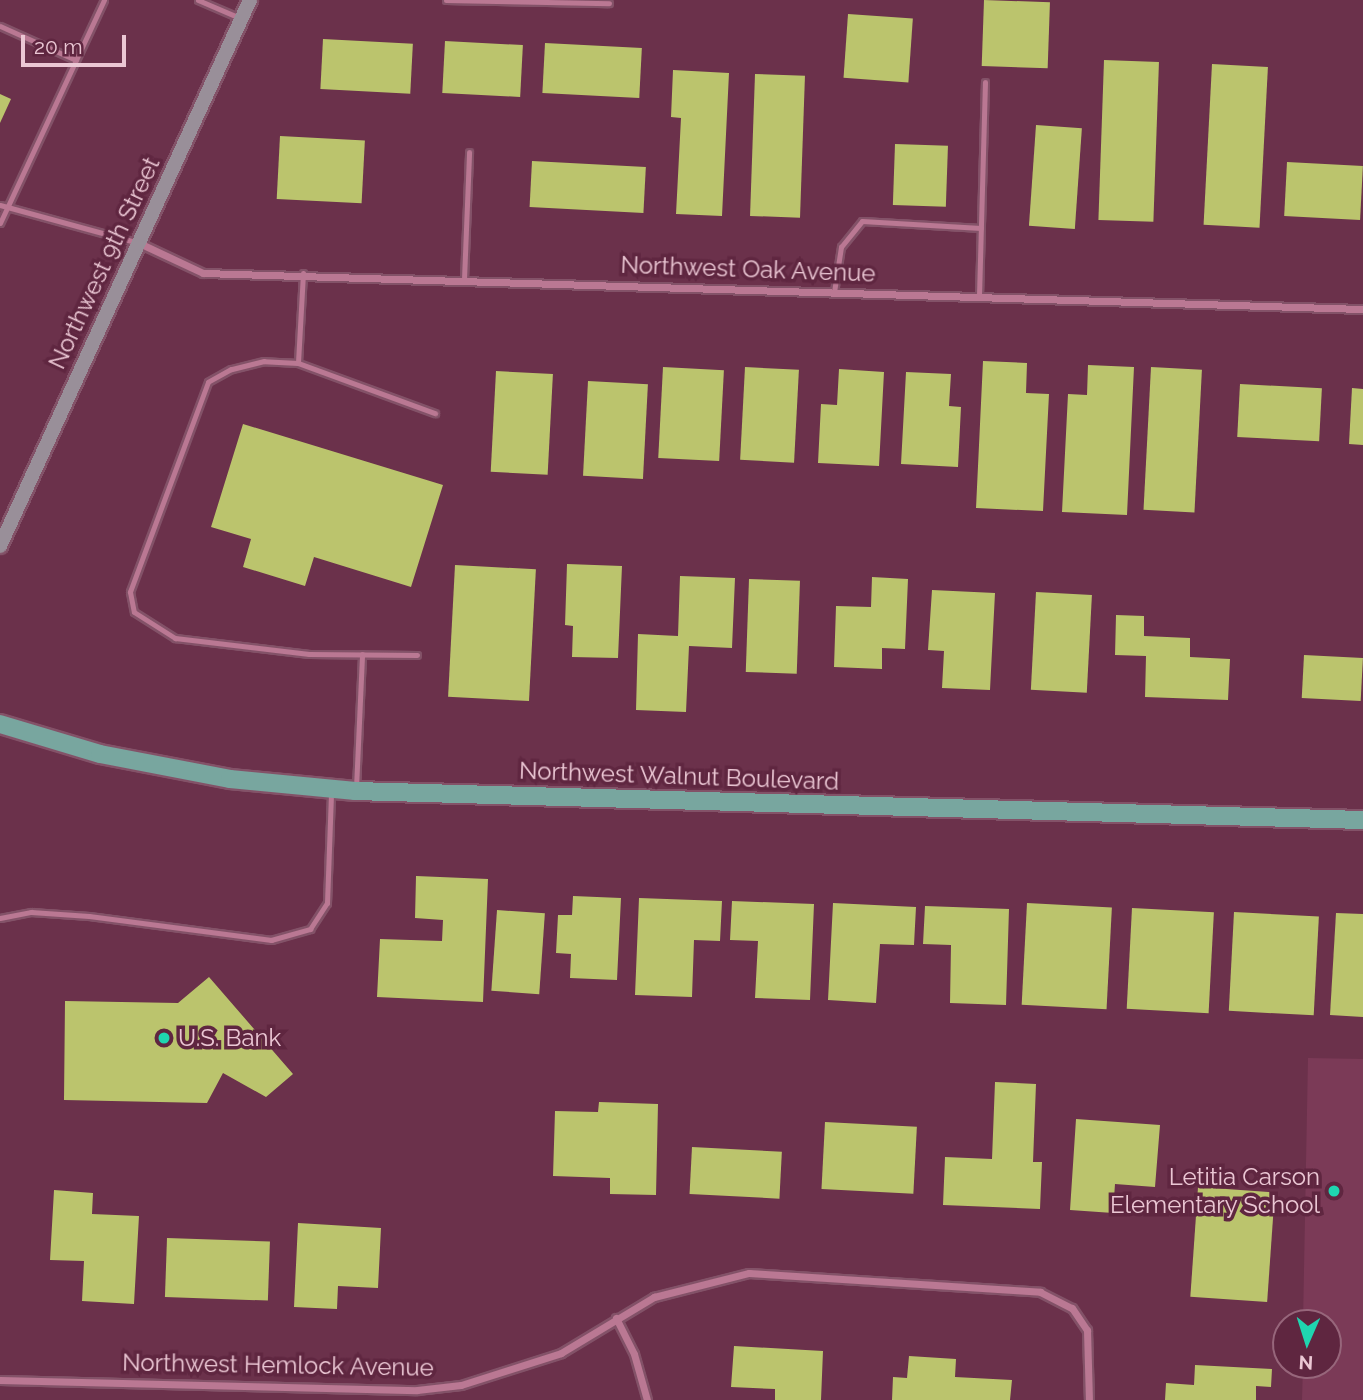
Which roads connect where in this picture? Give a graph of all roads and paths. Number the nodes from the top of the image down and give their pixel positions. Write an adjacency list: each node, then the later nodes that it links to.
1 (104, 0): 8 (lane)
2 (198, 0): 6 (lane)
3 (250, 0): 6 (main road, Northwest 9th Street)
4 (446, 0): 5 (lane)
5 (609, 2)
6 (241, 18): 14 (main road, Northwest 9th Street)
7 (0, 26): 8 (lane)
8 (76, 60): 11 (lane)
9 (985, 82): 13 (lane)
10 (469, 152): 16 (lane)
11 (3, 206): 12 (lane); 14 (lane)
12 (0, 223)
13 (981, 228): 17 (lane); 18 (lane)
14 (139, 243): 15 (street, Northwest Oak Avenue); 22 (main road, Northwest 9th Street)
15 (303, 273): 16 (street, Northwest Oak Avenue); 20 (lane)
16 (464, 279): 17 (street, Northwest Oak Avenue)
17 (834, 292): 18 (street, Northwest Oak Avenue)
18 (979, 296): 19 (street, Northwest Oak Avenue)
19 (1363, 309)
20 (298, 363): 21 (lane); 23 (lane)
21 (435, 413)
22 (0, 546)
23 (362, 654): 24 (lane); 27 (lane)
24 (417, 655)
25 (0, 724): 26 (main road, Northwest Walnut Boulevard)
26 (331, 789): 27 (main road, Northwest Walnut Boulevard); 29 (lane)
27 (355, 791): 28 (main road, Northwest Walnut Boulevard)
28 (1363, 820)
29 (0, 918)
30 (616, 1318): 31 (street, Northwest Hemlock Avenue); 32 (street); 33 (street, Northwest Hemlock Avenue)
31 (0, 1380)
32 (647, 1400)
33 (1089, 1400)

